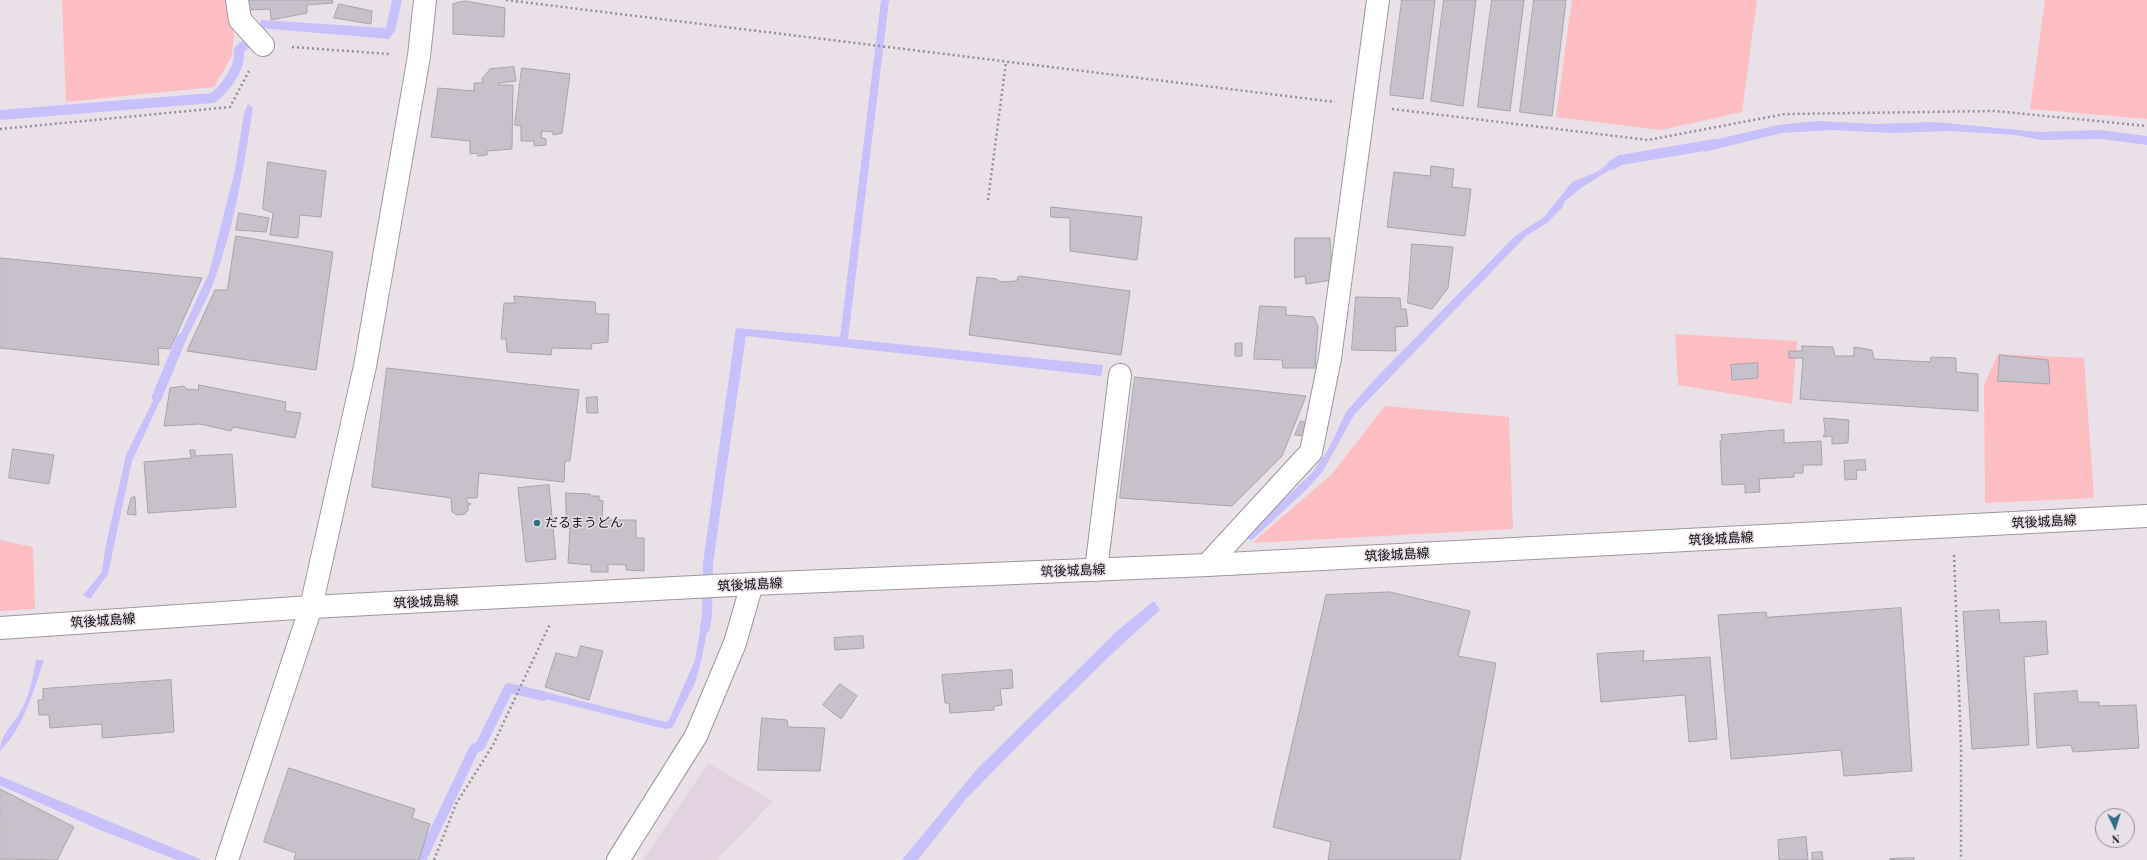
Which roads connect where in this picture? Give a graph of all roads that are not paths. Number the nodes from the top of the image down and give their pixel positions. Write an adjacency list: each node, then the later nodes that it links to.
1 (237, 0): 4 (main road)
2 (426, 0): 10 (main road)
3 (1378, 0): 7 (main road)
4 (263, 45)
5 (1120, 375): 8 (main road)
6 (2147, 516): 7 (main road, 筑後城島線)
7 (1207, 565): 8 (main road, 筑後城島線)
8 (1096, 570): 9 (main road, 筑後城島線)
9 (752, 584): 10 (main road, 筑後城島線); 13 (main road)
10 (311, 607): 11 (main road, 筑後城島線); 12 (main road)
11 (0, 628)
12 (227, 860)
13 (618, 860)

